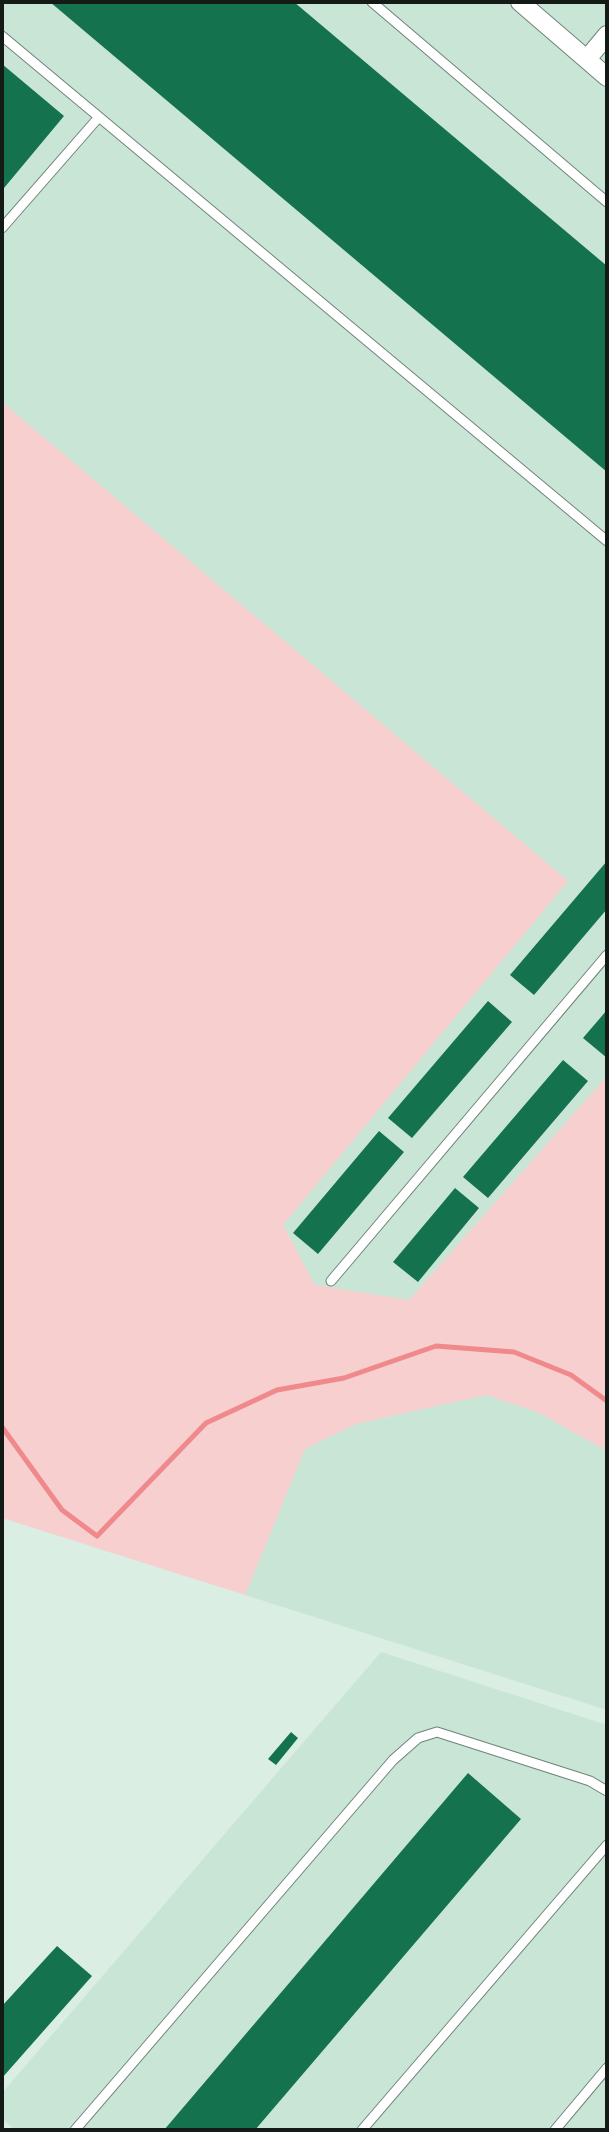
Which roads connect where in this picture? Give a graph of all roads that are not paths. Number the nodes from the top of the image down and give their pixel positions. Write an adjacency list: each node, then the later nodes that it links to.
1 (372, 2): 8 (lane)
2 (520, 2): 5 (street)
3 (607, 35): 5 (street)
4 (2, 36): 7 (lane)
5 (587, 59): 6 (street)
6 (607, 77)
7 (99, 117): 9 (lane); 10 (lane)
8 (607, 202)
9 (2, 228)
10 (607, 541)
11 (607, 955): 12 (lane)
12 (331, 1281)
13 (607, 1791): 16 (lane)
14 (607, 1845): 17 (lane)
15 (607, 2068): 18 (lane)
16 (75, 2130)
17 (362, 2130)
18 (555, 2130)

